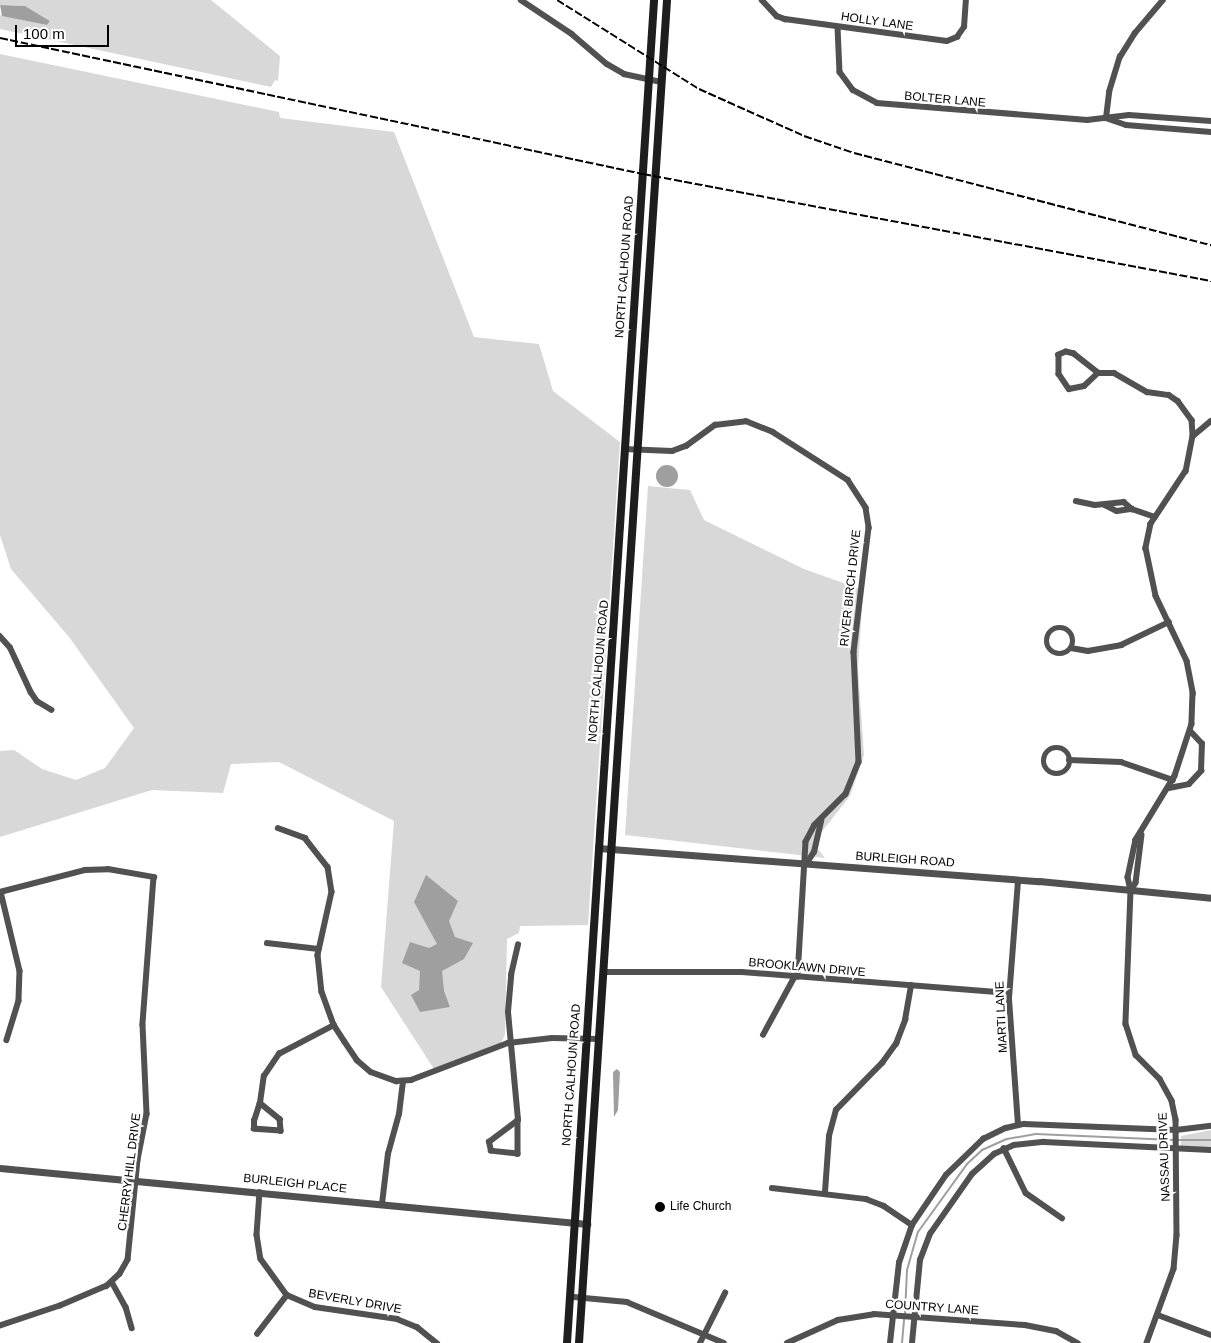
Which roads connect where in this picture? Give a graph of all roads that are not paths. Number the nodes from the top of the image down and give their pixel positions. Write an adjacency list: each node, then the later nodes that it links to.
1 (521, 0): 8 (street)
2 (654, 0): 8 (main road, NORTH CALHOUN ROAD)
3 (667, 0): 9 (main road, NORTH CALHOUN ROAD)
4 (762, 0): 7 (street, HOLLY LANE)
5 (966, 0): 7 (street, HOLLY LANE)
6 (1162, 0): 10 (street)
7 (838, 27): 10 (street, BOLTER LANE)
8 (649, 80): 9 (street); 16 (main road, NORTH CALHOUN ROAD)
9 (662, 82): 17 (main road, NORTH CALHOUN ROAD)
10 (1106, 118): 11 (street, BOLTER LANE); 12 (street, BOLTER LANE)
11 (1211, 121)
12 (1211, 132)
13 (1098, 372): 13 (street); 15 (street)
14 (1211, 421): 15 (street)
15 (1193, 436): 19 (street, NASSAU DRIVE)
16 (624, 449): 17 (street, RIVER BIRCH DRIVE); 30 (main road, NORTH CALHOUN ROAD)
17 (638, 450): 28 (street, RIVER BIRCH DRIVE); 31 (main road, NORTH CALHOUN ROAD)
18 (1076, 501): 19 (street)
19 (1155, 517): 20 (street, NASSAU DRIVE)
20 (1169, 622): 22 (street); 24 (street, NASSAU DRIVE)
21 (0, 636): 23 (street)
22 (1071, 648): 22 (street)
23 (52, 710)
24 (1191, 732): 26 (street, NASSAU DRIVE); 27 (street)
25 (1070, 760): 25 (street); 26 (street)
26 (1173, 780): 27 (street, NASSAU DRIVE)
27 (1169, 788): 34 (street, NASSAU DRIVE)
28 (821, 821): 32 (street); 32 (street, RIVER BIRCH DRIVE)
29 (278, 828): 39 (street)
30 (598, 848): 31 (street, BURLEIGH ROAD); 46 (main road, NORTH CALHOUN ROAD)
31 (611, 849): 32 (street, BURLEIGH ROAD); 40 (main road, NORTH CALHOUN ROAD)
32 (807, 863): 33 (street, BURLEIGH ROAD); 41 (street)
33 (1018, 880): 34 (street, BURLEIGH ROAD); 43 (street, MARTI LANE)
34 (1131, 891): 36 (street, BURLEIGH ROAD); 55 (street, NASSAU DRIVE)
35 (1, 892): 48 (street); 60 (street, CHERRY HILL DRIVE)
36 (1211, 898)
37 (267, 943): 39 (street)
38 (518, 945): 49 (street)
39 (318, 949): 44 (street)
40 (603, 972): 41 (street, BROOKLAWN DRIVE); 47 (main road, NORTH CALHOUN ROAD)
41 (796, 976): 42 (street, BROOKLAWN DRIVE); 45 (street)
42 (912, 986): 43 (street, BROOKLAWN DRIVE); 63 (street)
43 (1009, 992): 53 (street, MARTI LANE)
44 (334, 1025): 50 (street); 51 (street)
45 (763, 1035)
46 (586, 1038): 47 (street); 49 (street); 66 (main road, NORTH CALHOUN ROAD)
47 (599, 1039): 67 (main road, NORTH CALHOUN ROAD)
48 (7, 1040)
49 (508, 1043): 50 (street); 52 (street)
50 (403, 1081): 64 (street)
51 (260, 1103): 51 (street)
52 (518, 1120): 52 (street)
53 (1018, 1125): 55 (street); 68 (street)
54 (1211, 1126): 55 (street)
55 (1176, 1133): 56 (street, NASSAU DRIVE)
56 (1175, 1146): 57 (street); 58 (street); 73 (street, NASSAU DRIVE)
57 (1004, 1148): 65 (street); 75 (street)
58 (1211, 1150)
59 (0, 1168): 60 (street, BURLEIGH PLACE)
60 (136, 1180): 62 (street, BURLEIGH PLACE); 69 (street, CHERRY HILL DRIVE)
61 (772, 1188): 63 (street)
62 (260, 1192): 64 (street, BURLEIGH PLACE); 71 (street)
63 (825, 1192): 68 (street)
64 (382, 1204): 66 (street, BURLEIGH PLACE)
65 (1062, 1218)
66 (574, 1223): 67 (street, BURLEIGH PLACE); 82 (main road, NORTH CALHOUN ROAD)
67 (587, 1224): 72 (main road, NORTH CALHOUN ROAD)
68 (912, 1225): 74 (street)
69 (112, 1282): 76 (street, CHERRY HILL DRIVE); 77 (street)
70 (725, 1293): 80 (street)
71 (287, 1295): 78 (street); 81 (street, BEVERLY DRIVE)
72 (578, 1298): 80 (street); 83 (main road, NORTH CALHOUN ROAD)
73 (1158, 1315): 79 (street); 90 (street, NASSAU DRIVE)
74 (897, 1316): 75 (street, COUNTRY LANE); 86 (street, COUNTRY LANE); 87 (street)
75 (912, 1317): 88 (street); 89 (street, COUNTRY LANE)
76 (0, 1326)
77 (132, 1328)
78 (257, 1334)
79 (1211, 1335)
80 (704, 1336): 84 (street); 85 (street)
81 (437, 1343)
82 (567, 1343)
83 (579, 1343)
84 (700, 1343)
85 (724, 1343)
86 (787, 1343)
87 (890, 1343)
88 (912, 1343)
89 (1078, 1343)
90 (1147, 1343)

